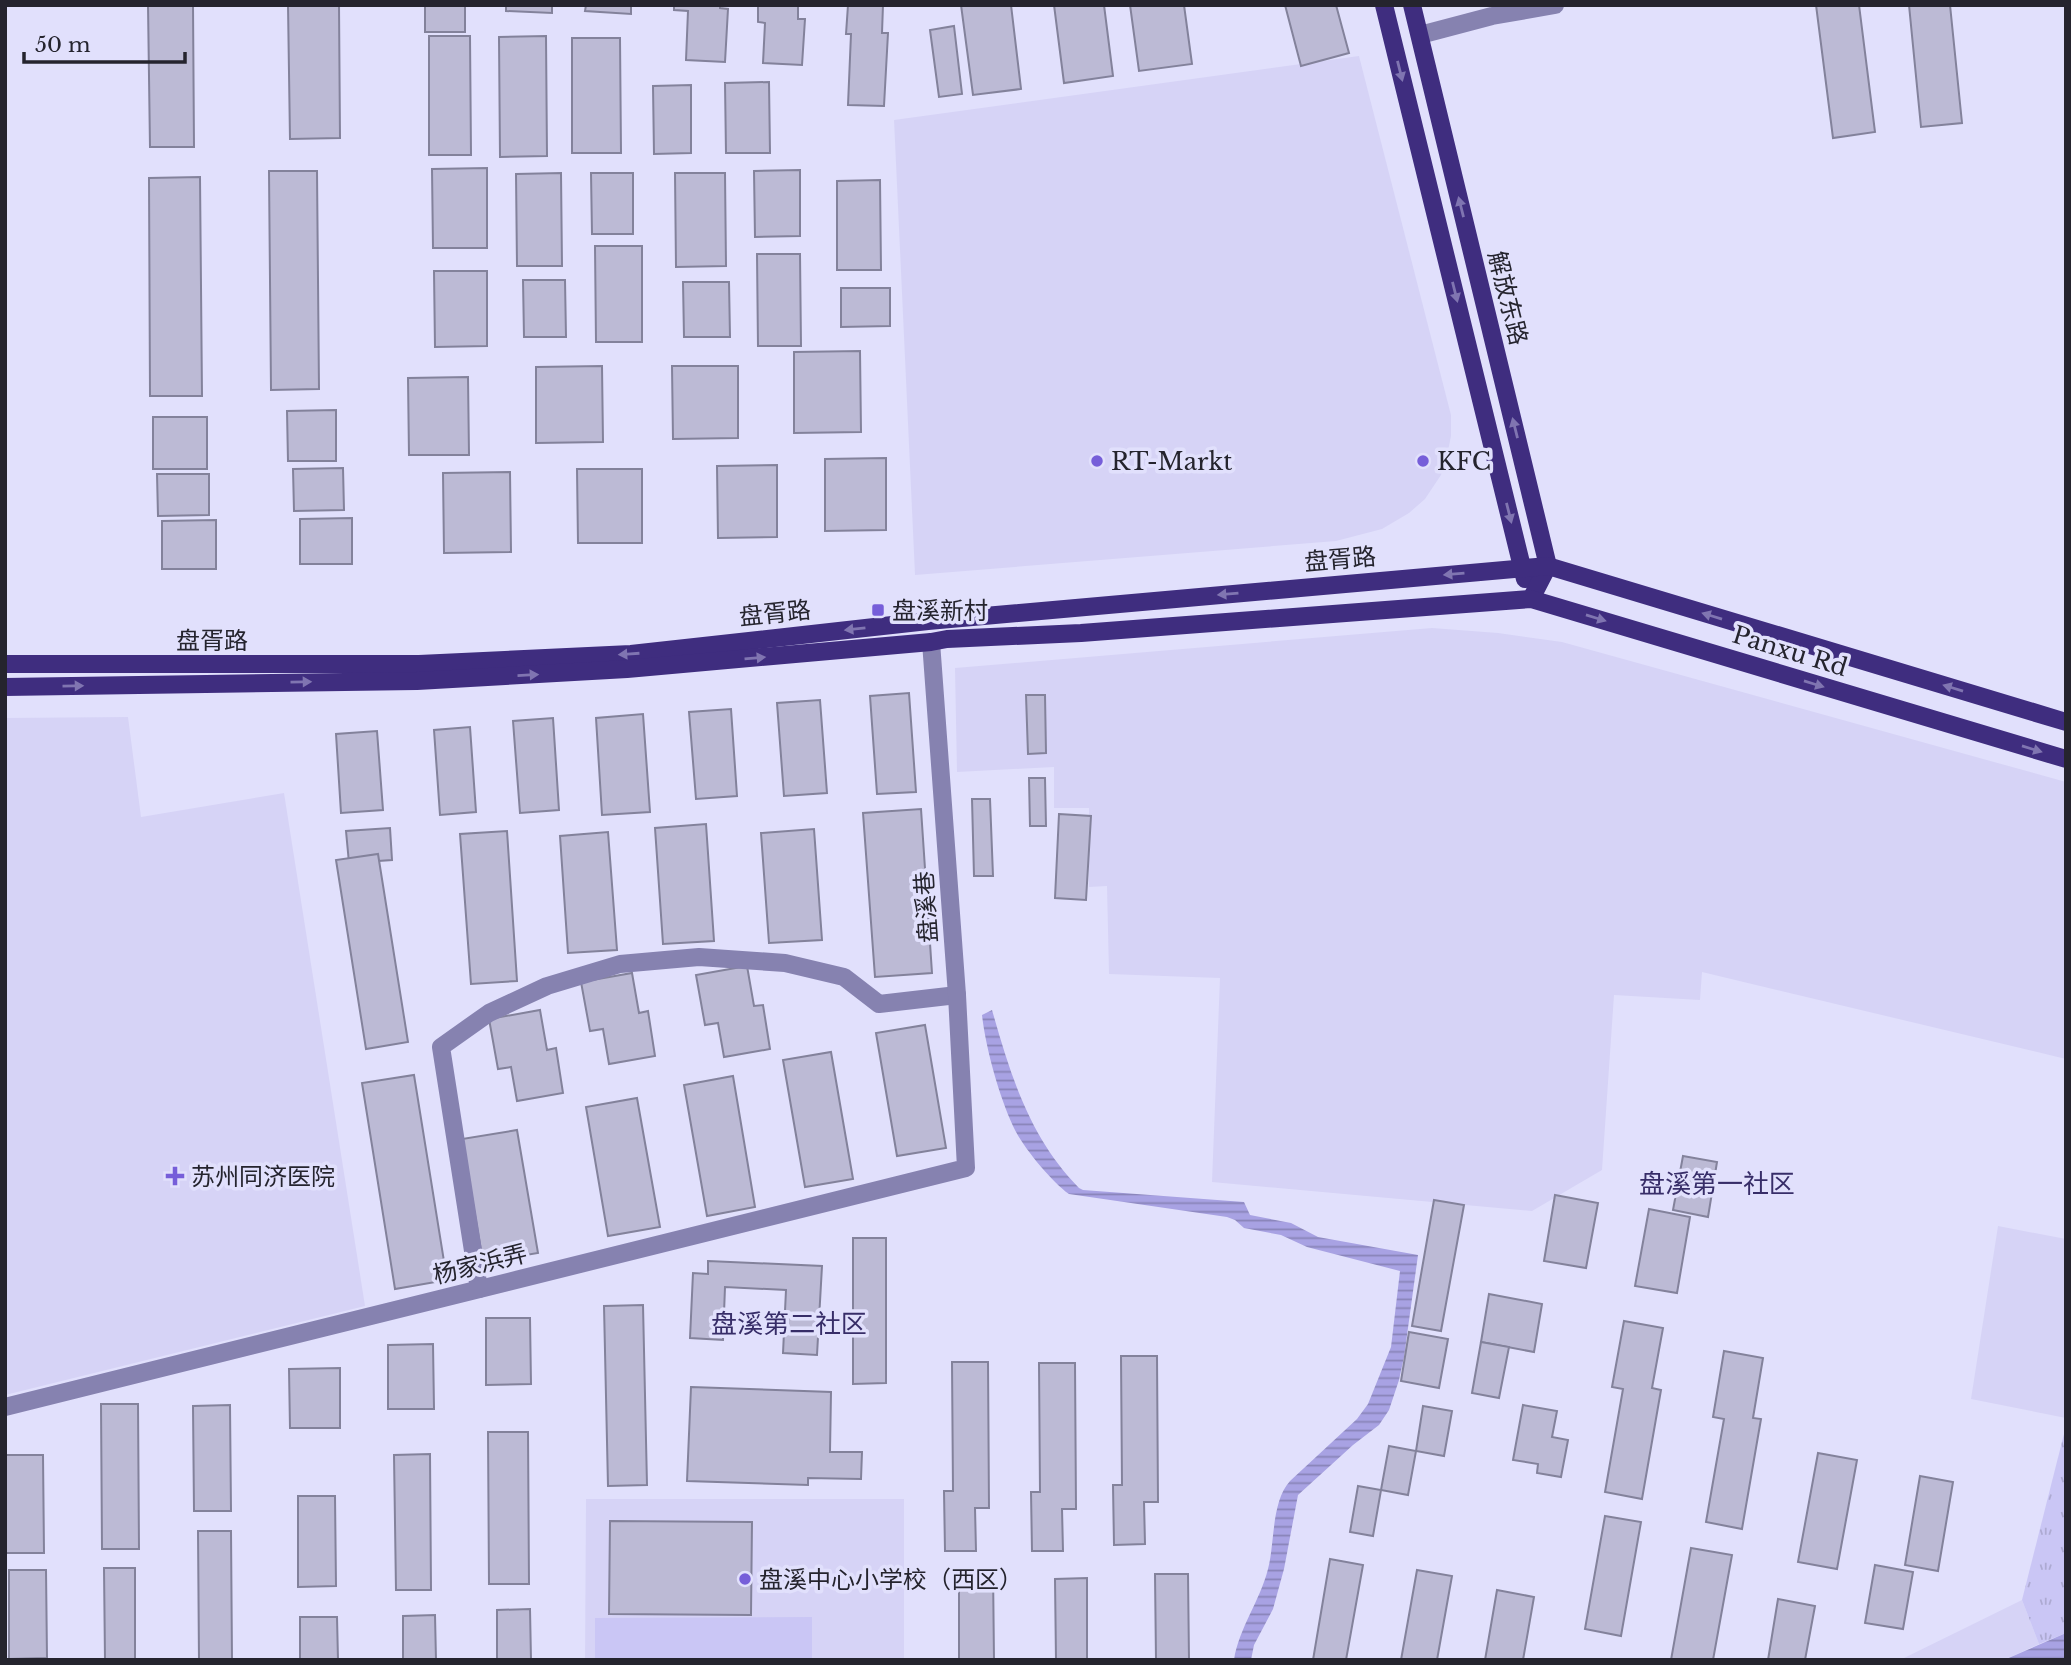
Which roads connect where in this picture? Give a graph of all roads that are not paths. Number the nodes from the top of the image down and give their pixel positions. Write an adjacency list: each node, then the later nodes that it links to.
1 (1384, 5): 6 (main road, 解放东路, one-way to 6)
2 (1412, 5): 4 (main road, 解放东路)
3 (1555, 5): 4 (street)
4 (1420, 35): 5 (main road, 解放东路, one-way to 4)
5 (1548, 566): 6 (main road, 盘胥路); 7 (main road); 11 (main road, Panxu Rd, one-way to 5)
6 (1522, 569): 7 (main road); 9 (main road, 盘胥路, one-way to 9)
7 (1531, 599): 8 (main road, 盘胥路); 12 (main road, Panxu Rd, one-way to 12)
8 (931, 642): 10 (main road, 盘胥路, one-way to 8); 13 (street, 盘溪巷)
9 (5, 664)
10 (5, 687)
11 (2066, 722)
12 (2066, 760)
13 (957, 995): 14 (street, 盘溪巷); 15 (street)
14 (966, 1168): 15 (street, 杨家浜弄)
15 (478, 1289): 16 (street, 杨家浜弄)
16 (5, 1407)

